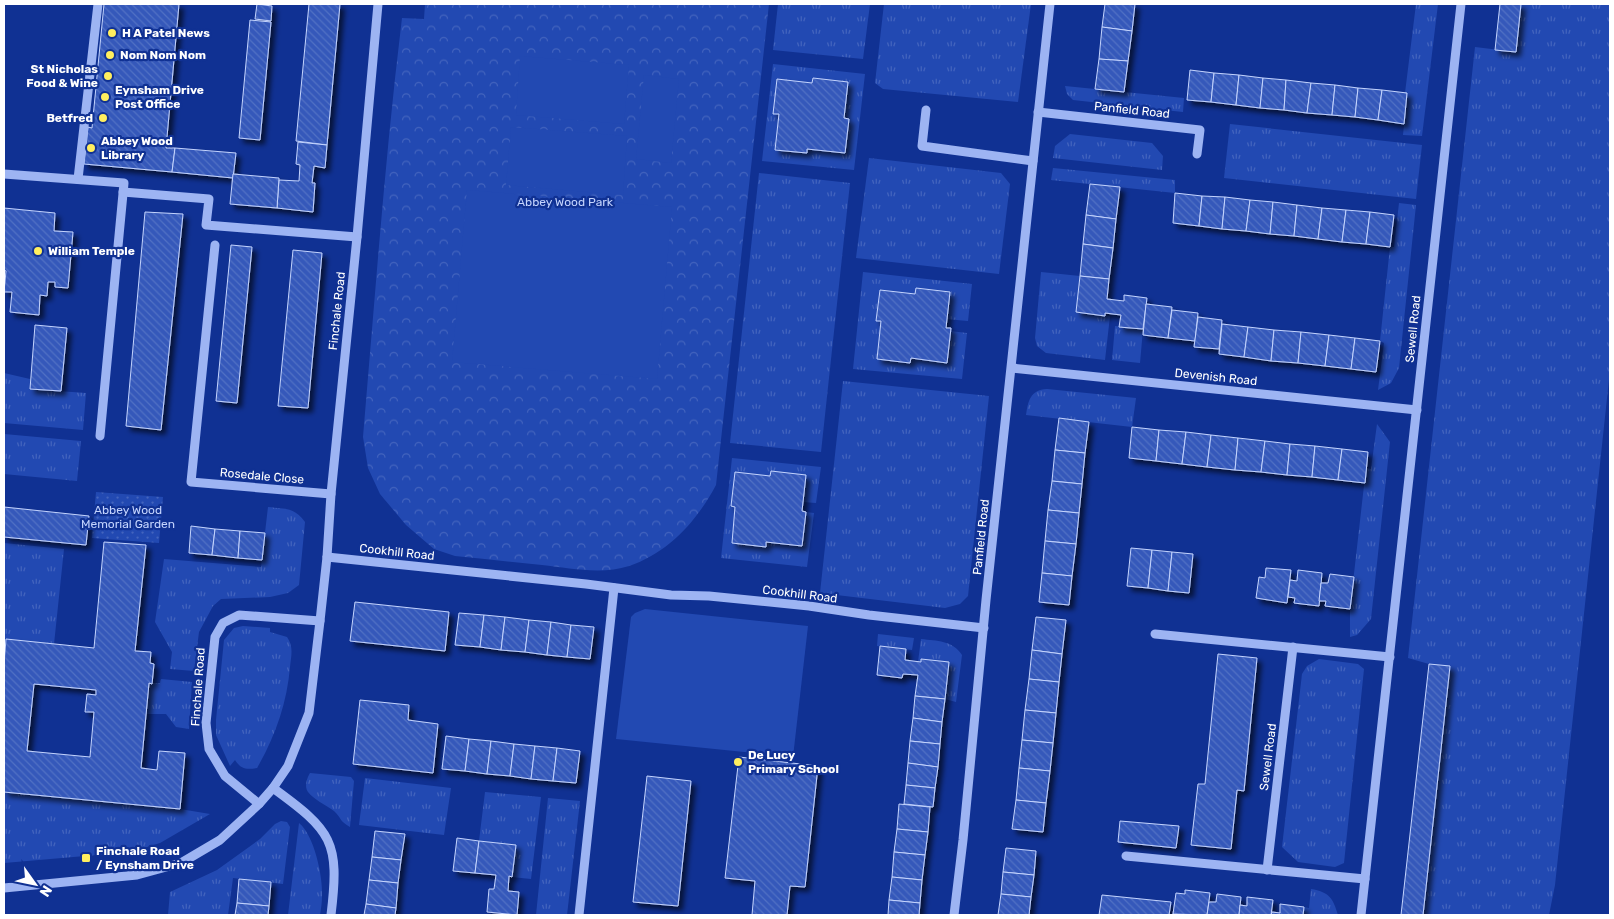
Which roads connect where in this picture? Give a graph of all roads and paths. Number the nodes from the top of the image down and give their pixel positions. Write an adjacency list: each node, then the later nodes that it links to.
1 (98, 4): 10 (street)
2 (378, 4): 12 (street, Finchale Road)
3 (1050, 4): 6 (street, Panfield Road)
4 (1461, 4): 15 (street, Sewell Road)
5 (926, 110): 8 (street)
6 (1038, 112): 7 (street, Panfield Road); 8 (street, Panfield Road)
7 (1197, 154)
8 (1033, 161): 14 (street, Panfield Road)
9 (4, 174): 10 (street)
10 (78, 179): 11 (street)
11 (124, 192): 12 (street); 16 (street)
12 (357, 237): 17 (street, Finchale Road)
13 (215, 245): 17 (street, Rosedale Close)
14 (1012, 368): 15 (street, Devenish Road); 21 (street, Panfield Road)
15 (1417, 410): 24 (street, Sewell Road)
16 (100, 436)
17 (331, 494): 18 (street, Finchale Road)
18 (327, 557): 19 (street, Cookhill Road); 20 (street, Finchale Road)
19 (614, 588): 21 (street, Cookhill Road); 32 (street)
20 (320, 621): 25 (street, Finchale Road); 26 (street, Finchale Road)
21 (984, 628): 33 (street, Panfield Road)
22 (1155, 634): 23 (street)
23 (1293, 647): 24 (street); 28 (street, Sewell Road)
24 (1390, 657): 29 (street, Sewell Road)
25 (273, 788): 26 (street, Finchale Road); 31 (street)
26 (259, 804): 30 (street, Finchale Road)
27 (1126, 856): 28 (street)
28 (1267, 870): 29 (street)
29 (1365, 879): 34 (street, Sewell Road)
30 (4, 888)
31 (331, 915)
32 (580, 915)
33 (954, 915)
34 (1361, 915)

